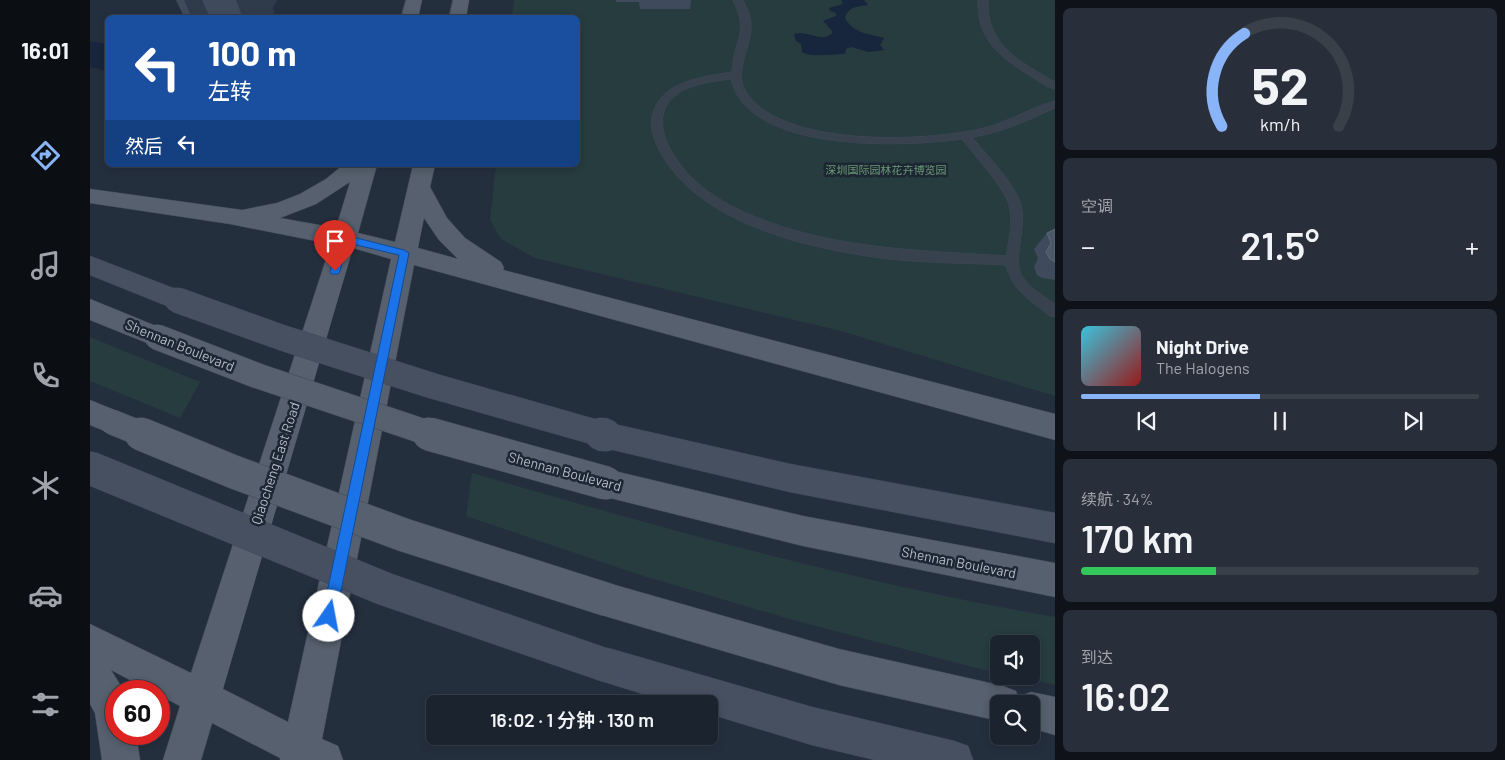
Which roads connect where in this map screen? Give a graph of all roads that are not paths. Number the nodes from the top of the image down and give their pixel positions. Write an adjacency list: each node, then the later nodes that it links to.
1 (414, 0): 5 (main road)
2 (461, 0): 6 (main road)
3 (738, 0): 7 (lane)
4 (983, 0): 8 (lane)
5 (410, 15)
6 (458, 15)
7 (735, 74): 10 (lane); 18 (lane)
8 (1055, 86)
9 (1055, 104): 10 (lane)
10 (965, 135): 18 (lane)
11 (354, 167): 15 (main road)
12 (365, 167): 16 (main road, Qiaocheng East Road)
13 (422, 176): 17 (main road); 20 (main road)
14 (90, 196): 15 (main road)
15 (230, 216): 16 (main road)
16 (345, 238): 17 (main road); 31 (main road, Qiaocheng East Road)
17 (404, 253): 20 (main road); 36 (main road)
18 (1012, 260): 22 (lane)
19 (90, 265): 26 (main road, bridge)
20 (522, 284): 24 (main road)
21 (90, 309): 27 (main road, Shennan Boulevard, bridge)
22 (1055, 312)
23 (101, 417): 32 (main road, bridge)
24 (1055, 428)
25 (90, 468): 39 (main road, bridge)
26 (1055, 528)
27 (1055, 580)
28 (90, 641): 31 (main road)
29 (90, 670): 30 (main road)
30 (105, 695)
31 (201, 699): 36 (main road); 38 (main road, Qiaocheng East Road)
32 (990, 701)
33 (1040, 712): 34 (main road)
34 (1055, 716)
35 (119, 745): 37 (main road)
36 (308, 756)
37 (121, 760)
38 (182, 760)
39 (954, 760)

